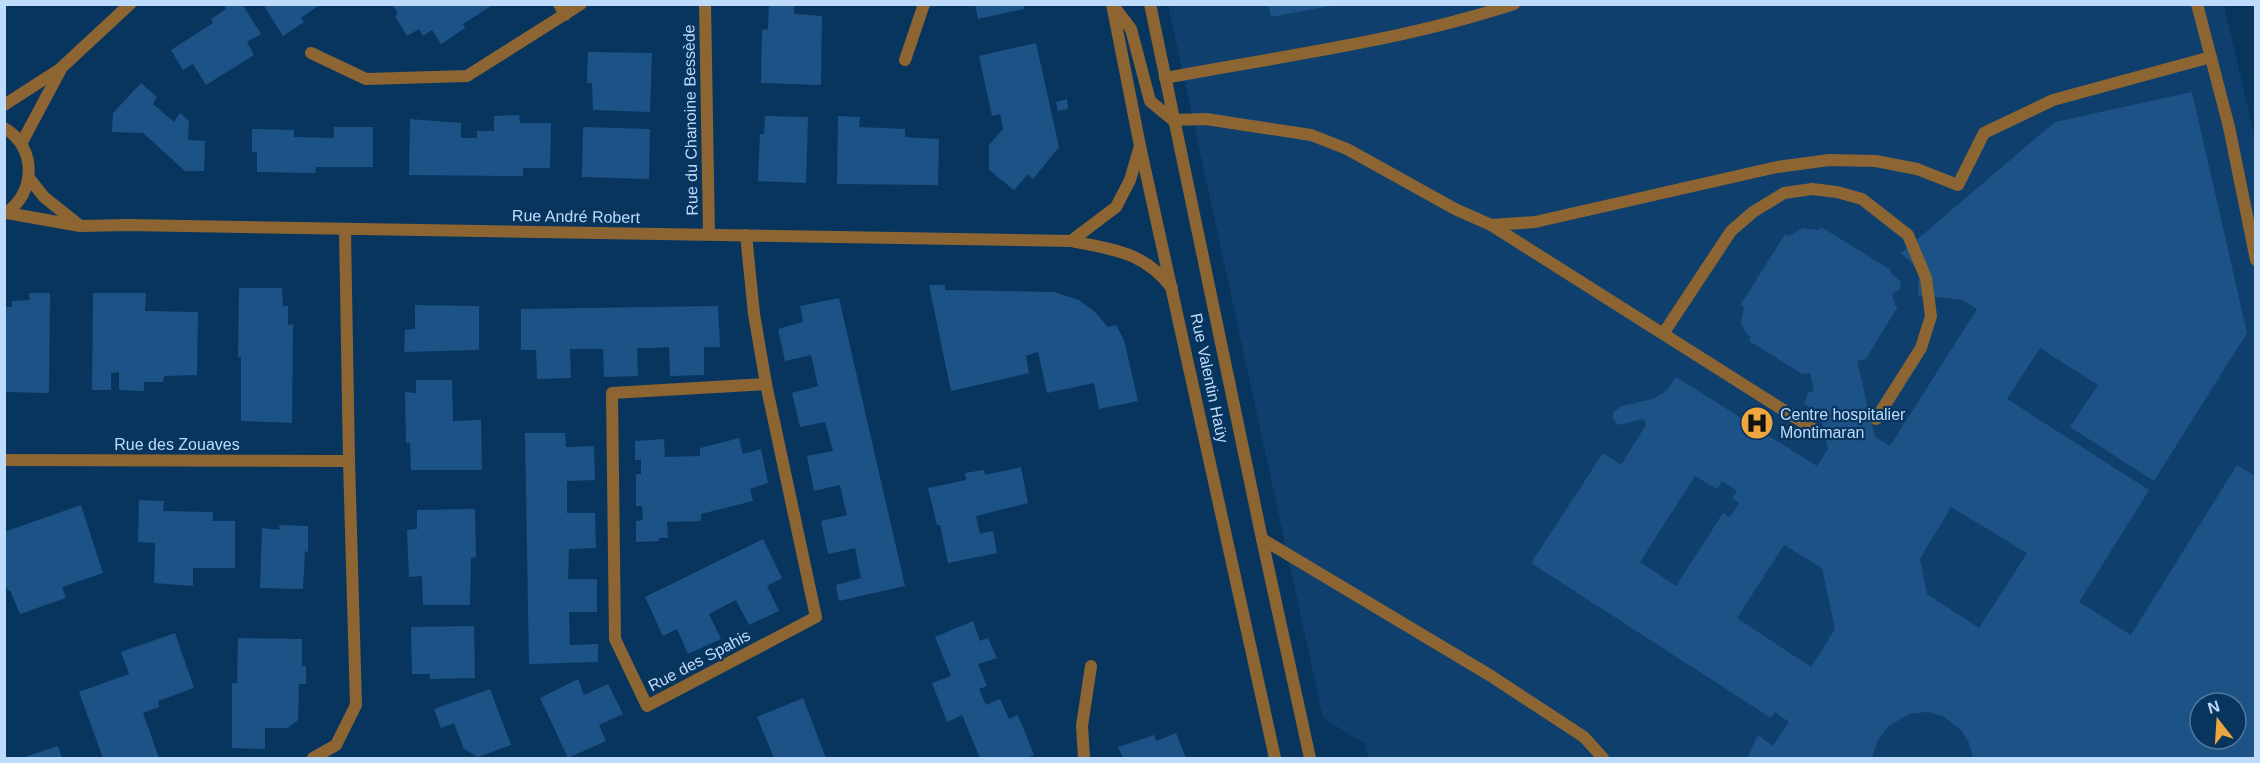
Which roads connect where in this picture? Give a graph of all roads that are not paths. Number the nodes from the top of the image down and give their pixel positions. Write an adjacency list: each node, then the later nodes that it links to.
1 (130, 4): 14 (street)
2 (582, 4): 10 (street)
3 (705, 4): 26 (street, Rue du Chanoine Bessède)
4 (924, 4): 13 (street)
5 (1112, 4): 17 (street); 20 (street, Rue Valentin Haüy)
6 (1150, 4): 15 (street, Rue Valentin Haüy)
7 (1514, 4): 9 (street)
8 (2197, 4): 12 (street)
9 (1489, 8): 15 (street)
10 (562, 10): 11 (street)
11 (311, 53)
12 (2211, 57): 23 (street); 29 (street)
13 (905, 60)
14 (60, 69): 16 (street); 19 (street)
15 (1165, 78): 17 (street, Rue Valentin Haüy)
16 (4, 105)
17 (1173, 120): 23 (street); 37 (street, Rue Valentin Haüy)
18 (4, 128): 19 (street)
19 (21, 144): 21 (street)
20 (1140, 146): 28 (street); 30 (street, Rue Valentin Haüy)
21 (29, 178): 22 (street); 24 (street)
22 (6, 214): 24 (street, Rue André Robert)
23 (1491, 225): 31 (street)
24 (80, 226): 25 (street, Rue André Robert)
25 (345, 230): 26 (street, Rue André Robert); 36 (street)
26 (708, 235): 27 (street, Rue André Robert)
27 (746, 235): 28 (street, Rue André Robert); 32 (street, Rue des Spahis)
28 (1071, 241): 30 (street, Rue André Robert)
29 (2256, 260)
30 (1173, 290): 41 (street, Rue Valentin Haüy)
31 (1663, 334): 33 (street); 34 (street)
32 (766, 384): 32 (street, Rue des Spahis)
33 (1876, 419)
34 (1818, 432)
35 (4, 460): 36 (street, Rue des Zouaves)
36 (349, 461): 39 (street)
37 (1262, 538): 42 (street, Rue Valentin Haüy); 43 (street)
38 (1091, 666): 40 (street)
39 (313, 759)
40 (1084, 759)
41 (1275, 759)
42 (1310, 759)
43 (1603, 759)

